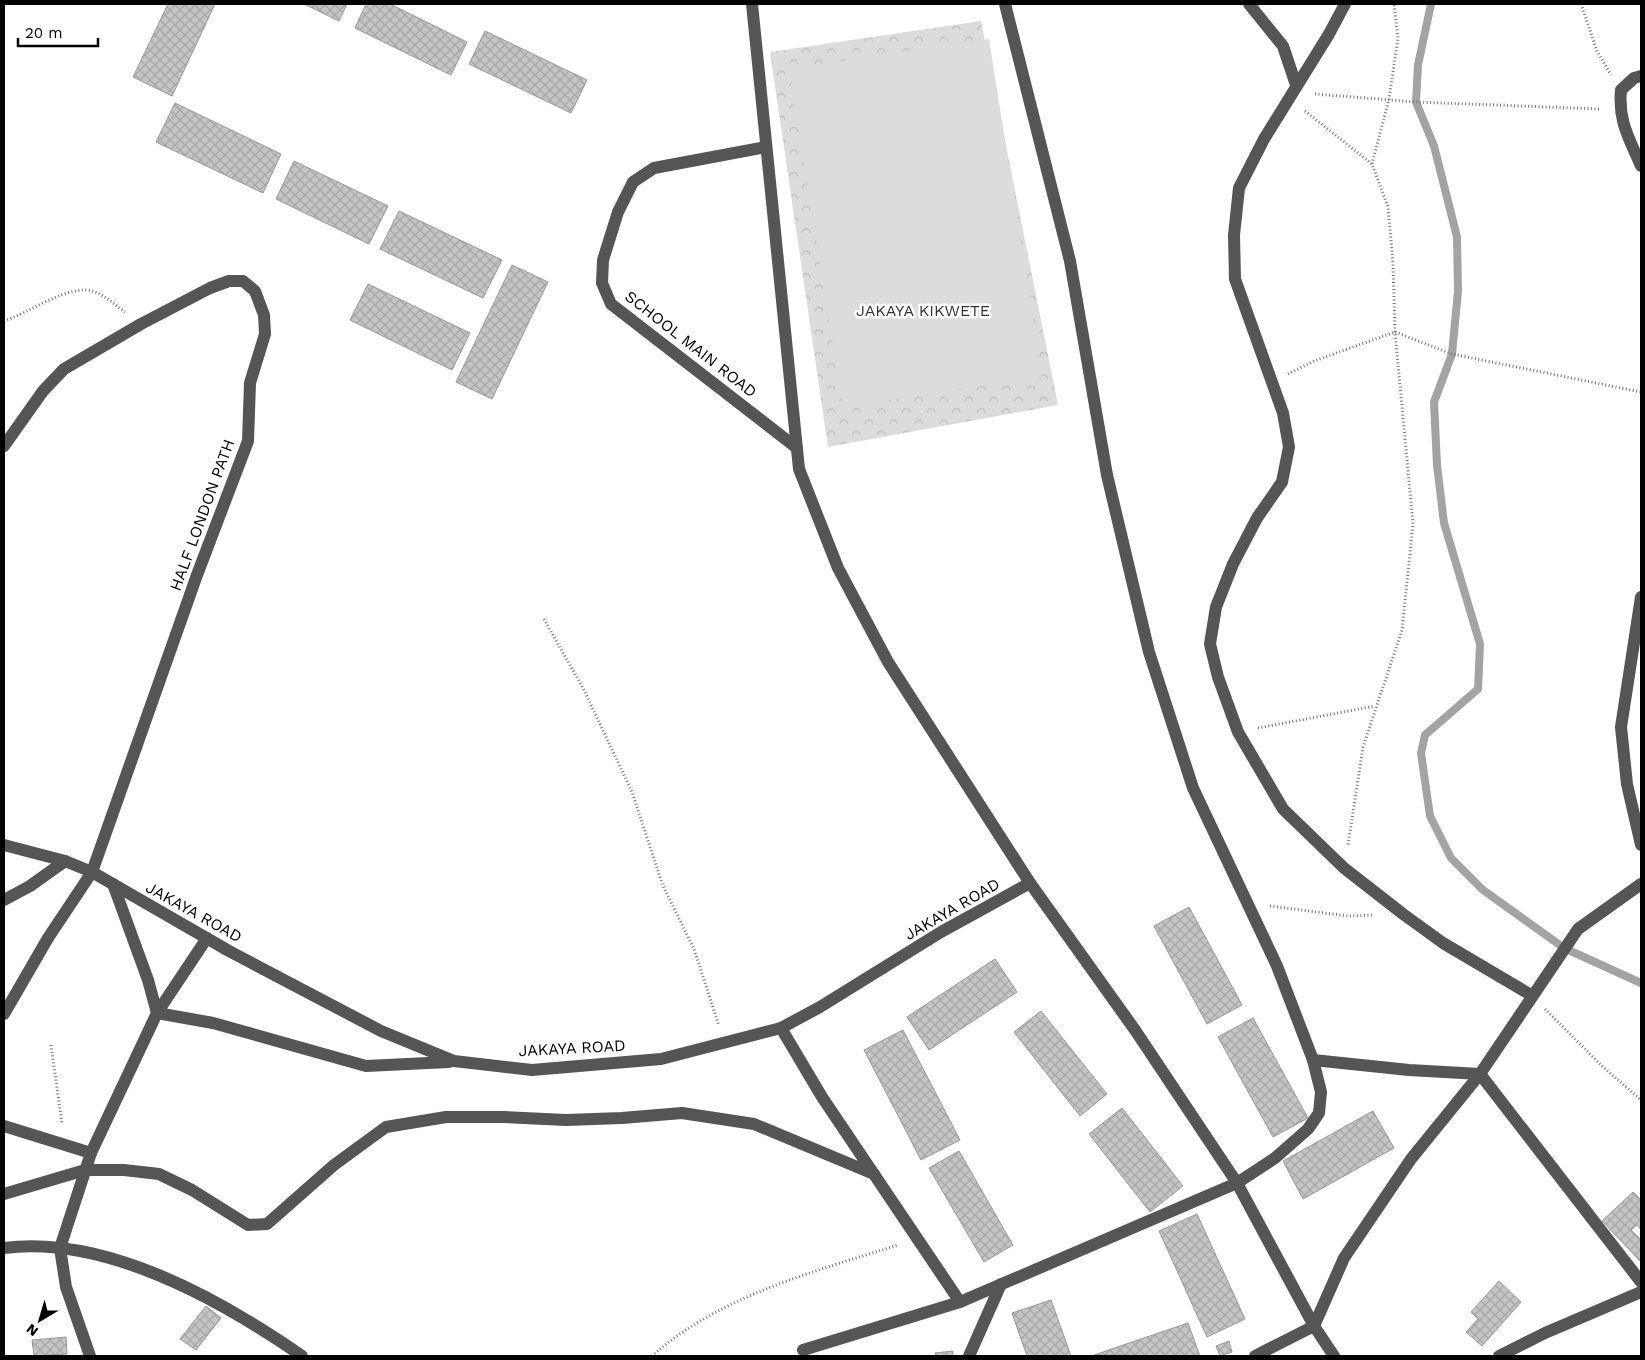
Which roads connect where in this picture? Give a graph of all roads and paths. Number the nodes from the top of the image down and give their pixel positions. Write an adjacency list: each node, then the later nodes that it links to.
1 (752, 4): 12 (street)
2 (1005, 4): 35 (street)
3 (1249, 4): 9 (street)
4 (1345, 4): 9 (street)
5 (1394, 4): 10 (path)
6 (1581, 4): 8 (path)
7 (1641, 76): 8 (street)
8 (1621, 90): 11 (street)
9 (1292, 92): 10 (path); 13 (path); 18 (street)
10 (1389, 99): 11 (path); 13 (path)
11 (1619, 109): 14 (street)
12 (766, 147): 21 (street); 21 (street, SCHOOL MAIN ROAD)
13 (1372, 164): 17 (path)
14 (1641, 166)
15 (4, 321): 16 (path)
16 (141, 324): 20 (street, HALF LONDON PATH); 30 (street, HALF LONDON PATH)
17 (1394, 332): 18 (path); 19 (path); 24 (path)
18 (1272, 382): 25 (street)
19 (1641, 392)
20 (4, 446)
21 (797, 448): 31 (street)
22 (1641, 597): 27 (street)
23 (544, 619): 42 (path)
24 (1376, 706): 25 (path); 29 (path)
25 (1238, 732): 29 (street)
26 (4, 845): 28 (street, JAKAYA ROAD)
27 (1641, 845)
28 (65, 861): 30 (street, JAKAYA ROAD); 34 (street)
29 (1344, 868): 36 (street)
30 (92, 872): 32 (street, JAKAYA ROAD); 40 (street)
31 (1030, 883): 41 (street, JAKAYA ROAD); 53 (street)
32 (113, 884): 37 (street, JAKAYA ROAD); 39 (street)
33 (1641, 884): 38 (street)
34 (4, 900)
35 (1246, 902): 36 (path); 44 (street)
36 (1404, 914): 38 (street)
37 (207, 938): 39 (street); 45 (street, JAKAYA ROAD)
38 (1531, 995): 46 (street); 47 (path)
39 (157, 1013): 45 (street); 50 (street)
40 (4, 1014)
41 (781, 1028): 42 (street, JAKAYA ROAD); 52 (street)
42 (724, 1043): 45 (street, JAKAYA ROAD)
43 (51, 1045): 49 (path)
44 (1313, 1060): 46 (street); 53 (street)
45 (454, 1061)
46 (1480, 1074): 58 (street); 62 (street)
47 (1641, 1100)
48 (4, 1126): 49 (street)
49 (65, 1144): 50 (street)
50 (91, 1153): 51 (street)
51 (85, 1170): 52 (street); 54 (street); 57 (street)
52 (874, 1174): 55 (street)
53 (1238, 1183): 59 (street); 62 (street)
54 (4, 1194)
55 (917, 1239): 61 (street); 66 (path)
56 (4, 1248): 57 (street)
57 (60, 1248): 64 (street); 65 (street)
58 (1641, 1282)
59 (1002, 1284): 61 (street); 67 (street)
60 (1641, 1292): 70 (street)
61 (960, 1302): 63 (street)
62 (1314, 1326): 68 (street); 69 (street)
63 (802, 1350)
64 (92, 1355)
65 (302, 1356)
66 (652, 1356)
67 (969, 1356)
68 (1255, 1356)
69 (1334, 1356)
70 (1499, 1356)

